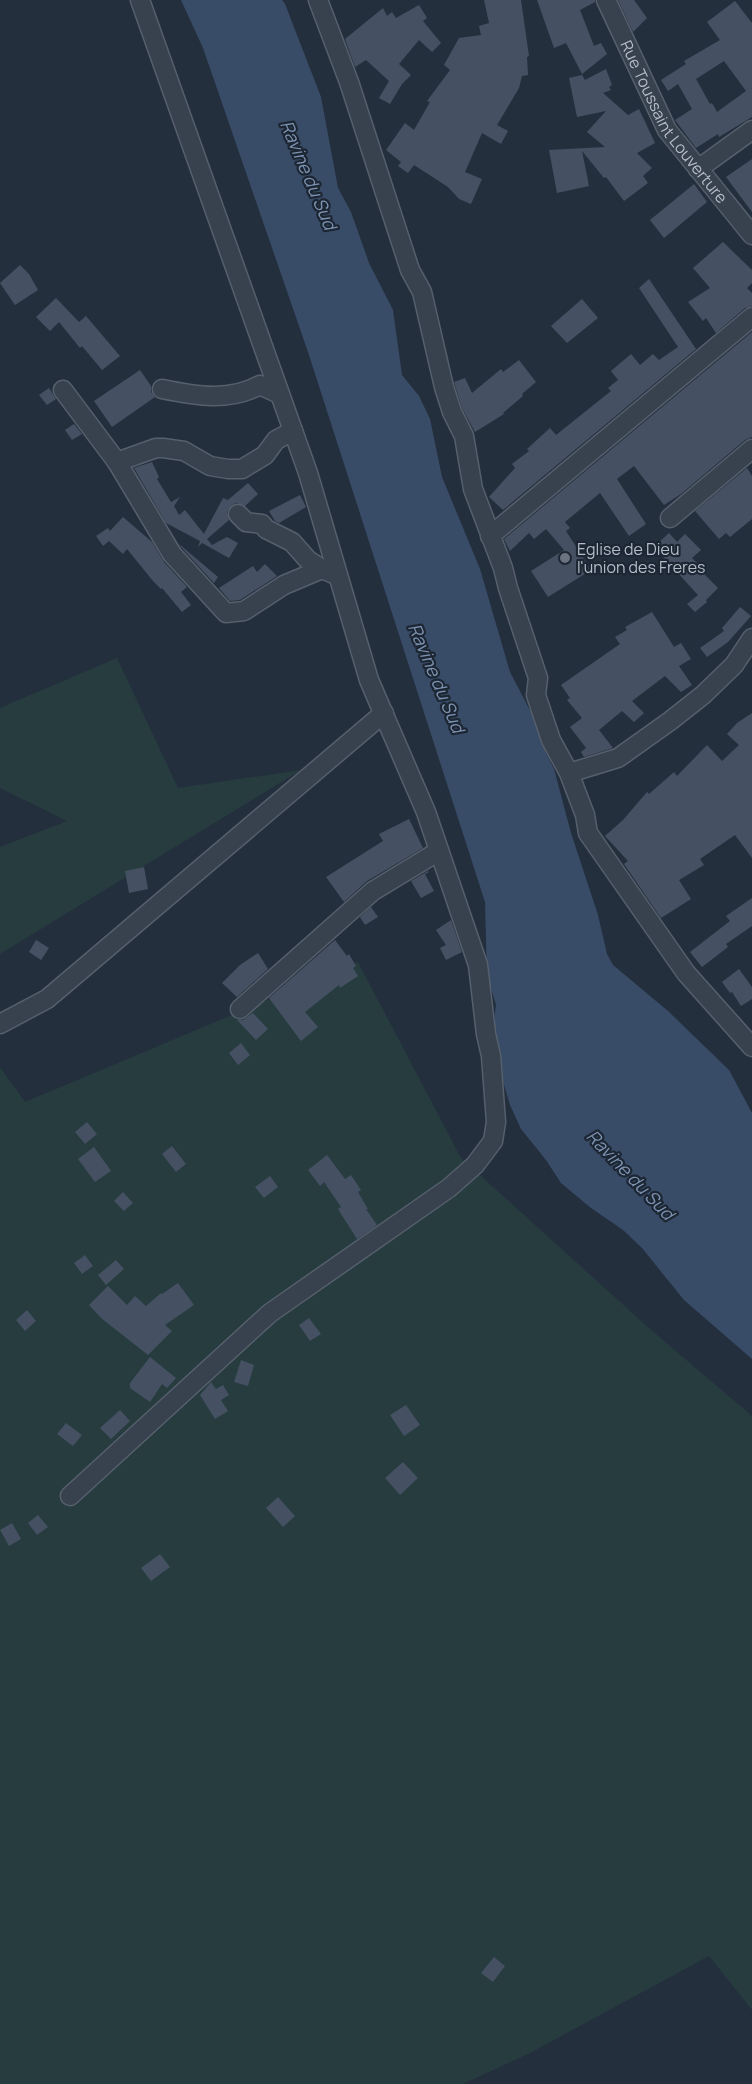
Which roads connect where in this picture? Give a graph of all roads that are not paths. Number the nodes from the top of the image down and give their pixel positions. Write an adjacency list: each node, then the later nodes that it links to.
1 (140, 0): 9 (street)
2 (318, 0): 16 (street)
3 (606, 0): 5 (street, Rue Toussaint Louverture)
4 (752, 130): 5 (street)
5 (698, 169): 6 (street, Rue Toussaint Louverture)
6 (752, 235)
7 (752, 317): 16 (street)
8 (162, 389): 9 (street)
9 (278, 389): 11 (street)
10 (63, 390): 13 (street)
11 (293, 431): 13 (street); 17 (street)
12 (752, 449): 15 (street)
13 (117, 462): 17 (street)
14 (238, 514): 17 (street)
15 (670, 518)
16 (490, 536): 20 (street)
17 (330, 572): 19 (street)
18 (752, 638): 20 (street)
19 (384, 713): 21 (street); 23 (street)
20 (570, 773): 24 (street)
21 (439, 851): 22 (street); 25 (street)
22 (240, 1009)
23 (0, 1024)
24 (752, 1047)
25 (70, 1496)

